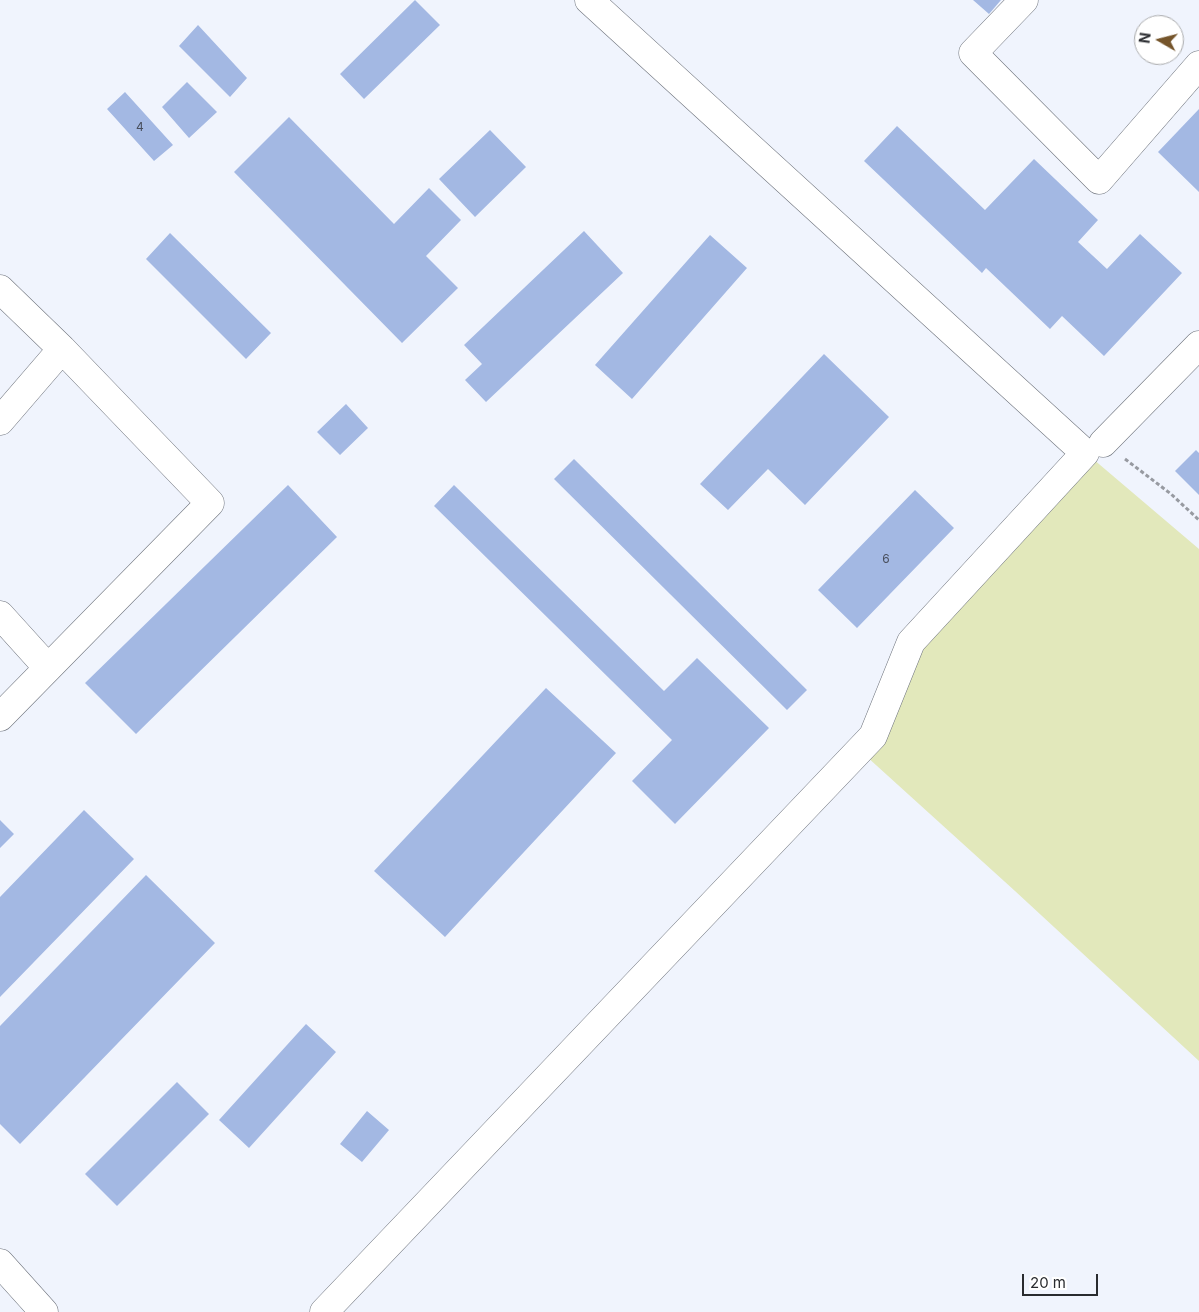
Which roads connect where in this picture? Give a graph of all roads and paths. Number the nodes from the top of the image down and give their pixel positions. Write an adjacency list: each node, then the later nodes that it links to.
1 (589, 0): 15 (lane)
2 (1024, 0): 3 (lane)
3 (1199, 66)
4 (0, 288): 6 (lane)
5 (1199, 344): 8 (lane)
6 (62, 349): 7 (lane); 11 (lane)
7 (0, 421)
8 (1102, 442): 9 (path)
9 (1199, 520)
10 (0, 615): 11 (lane)
11 (48, 668): 12 (lane)
12 (0, 717)
13 (0, 1263): 14 (lane)
14 (44, 1312)
15 (324, 1312)

